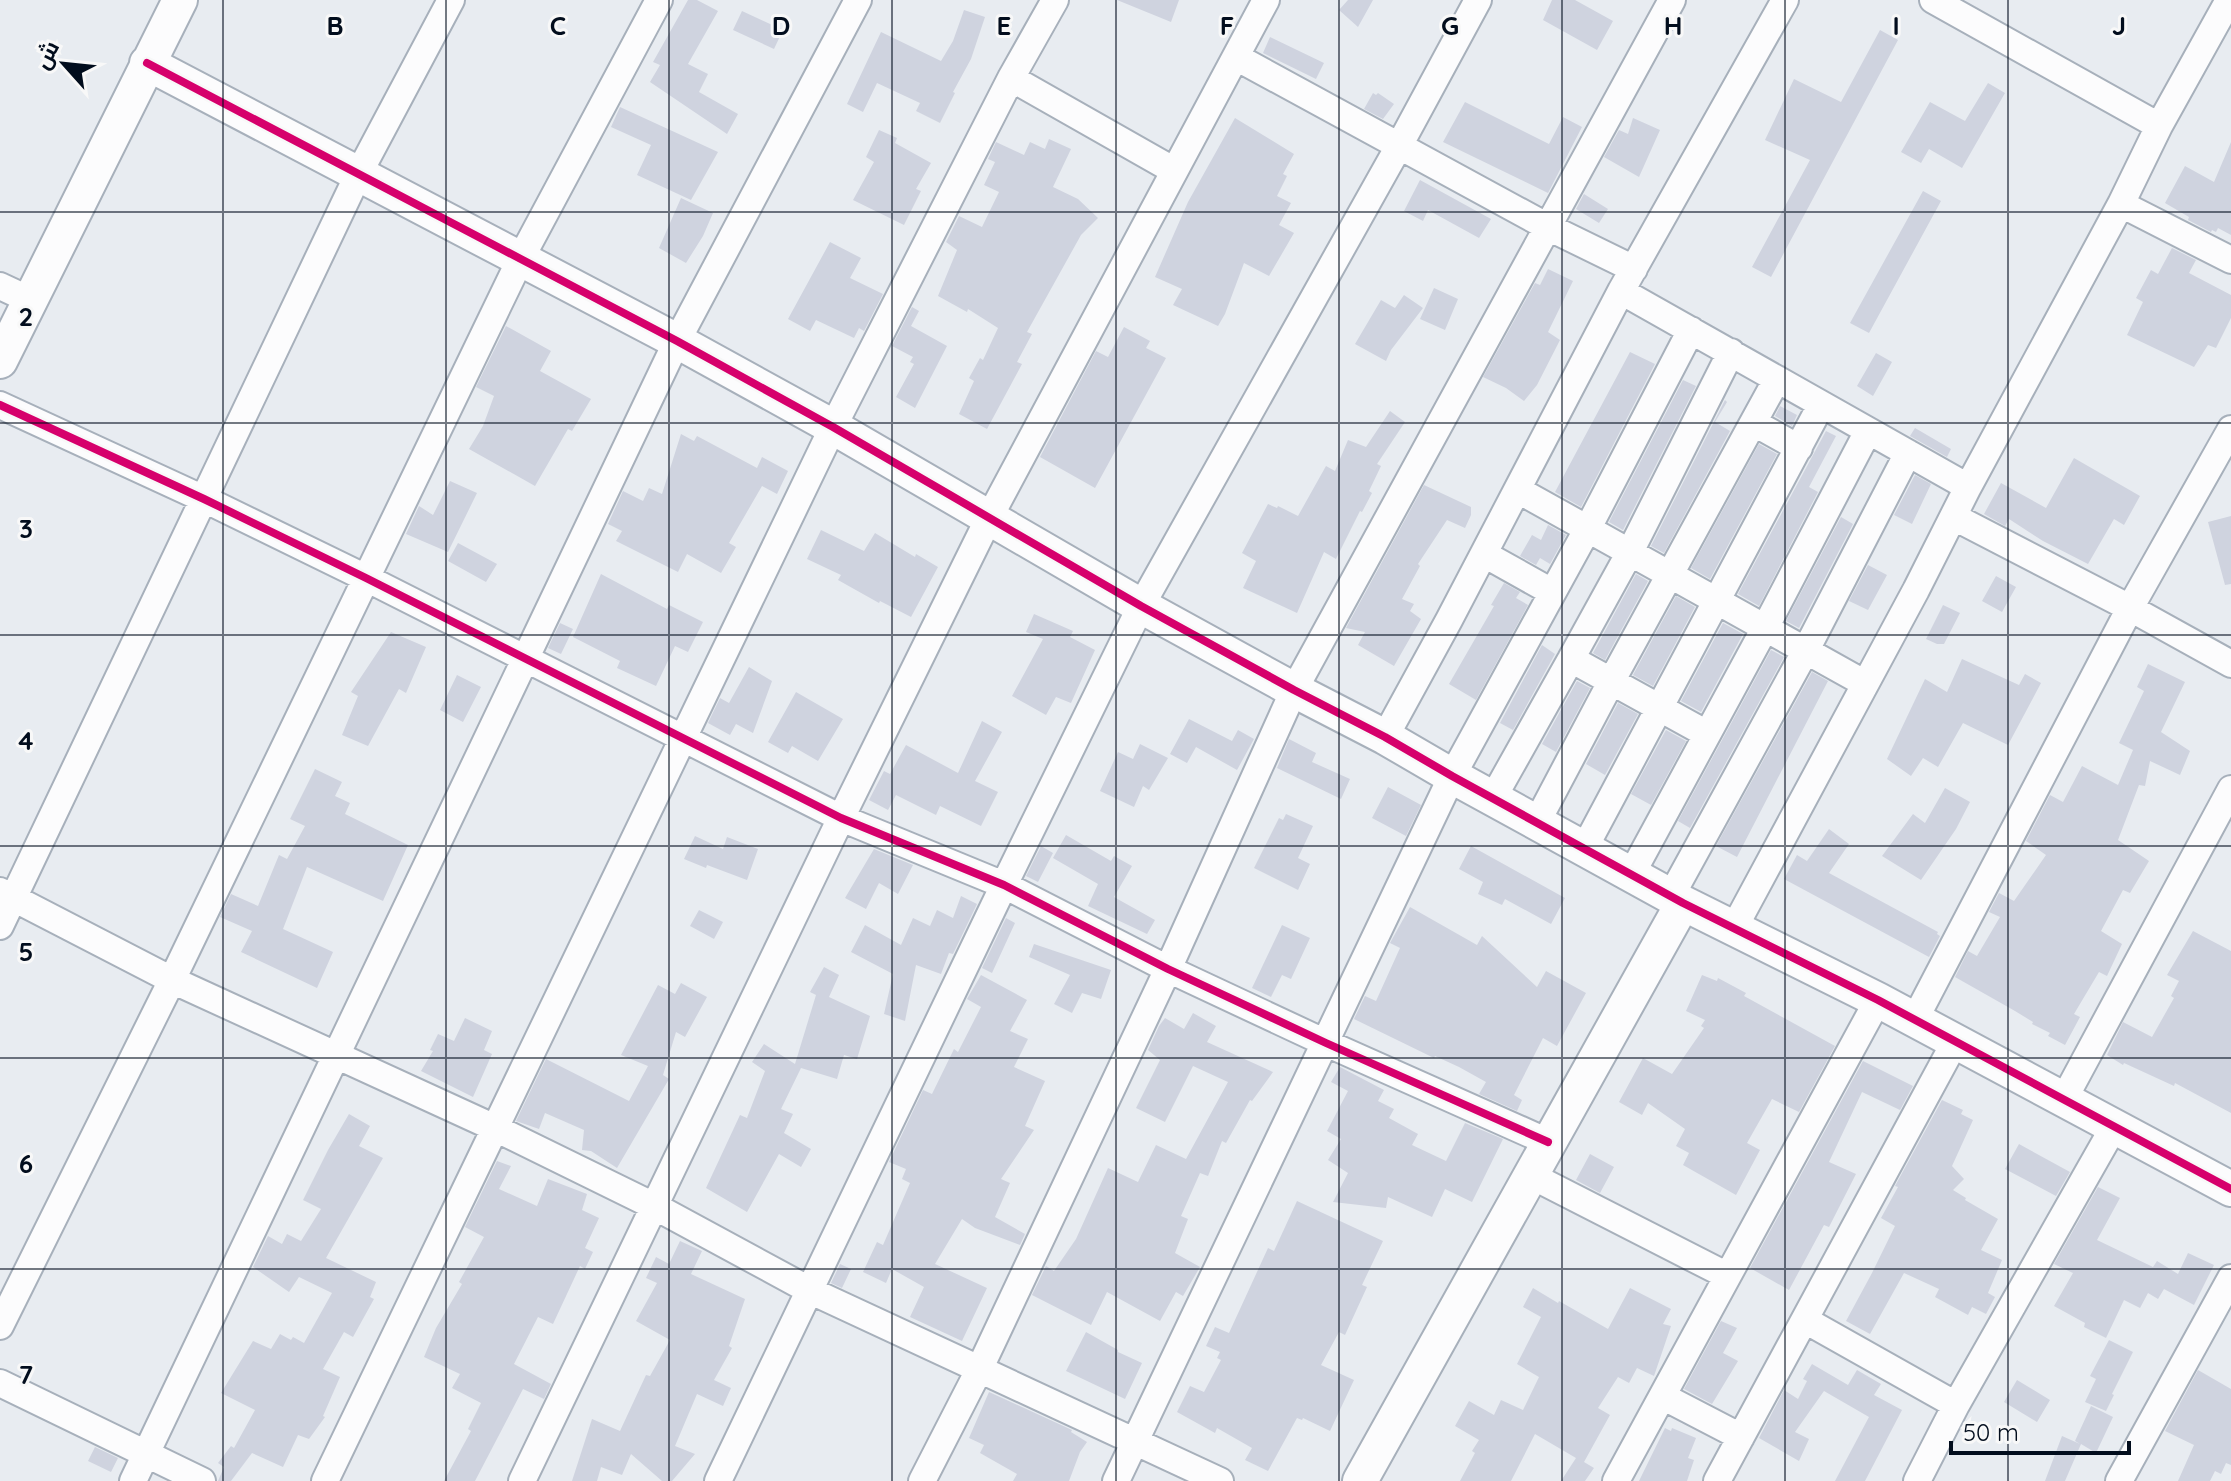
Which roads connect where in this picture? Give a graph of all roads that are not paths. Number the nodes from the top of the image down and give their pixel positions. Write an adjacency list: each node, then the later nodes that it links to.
1 (180, 0): 13 (street)
2 (451, 0): 18 (street)
3 (659, 0): 21 (street)
4 (858, 0): 26 (street)
5 (1055, 0): 14 (street)
6 (1266, 0): 12 (street)
7 (1478, 0): 16 (street)
8 (1672, 0): 20 (street)
9 (1785, 0): 23 (street)
10 (1933, 0): 15 (street)
11 (2229, 0): 15 (street)
12 (1236, 57): 16 (street); 17 (street)
13 (147, 63): 18 (street); 24 (street)
14 (1011, 78): 17 (street); 33 (street)
15 (2159, 126): 19 (street)
16 (1399, 146): 20 (street); 50 (street)
17 (1173, 170): 42 (street)
18 (359, 173): 21 (street); 40 (street)
19 (2121, 204): 22 (street); 38 (street)
20 (1548, 227): 23 (street); 59 (street)
21 (521, 258): 26 (street); 47 (street)
22 (2231, 260)
23 (1628, 280): 25 (street); 39 (street)
24 (15, 293): 28 (street)
25 (1691, 330): 27 (street); 43 (street)
26 (677, 341): 33 (street); 54 (street)
27 (1731, 352): 29 (street); 44 (street)
28 (0, 361)
29 (1777, 379): 31 (street); 32 (street)
30 (0, 405): 40 (street)
31 (1821, 405): 35 (street); 36 (street)
32 (1754, 423): 36 (street); 46 (street)
33 (833, 427): 42 (street); 63 (street)
34 (2231, 429): 51 (street)
35 (1868, 431): 37 (street); 52 (street)
36 (1799, 448): 49 (street)
37 (1908, 453): 38 (street); 53 (street)
38 (1968, 487): 41 (street)
39 (1518, 490): 43 (street); 45 (street)
40 (204, 499): 47 (street); 72 (street)
41 (1954, 517): 51 (street); 58 (street)
42 (989, 518): 50 (street); 67 (street)
43 (1588, 528): 44 (street); 48 (street)
44 (1630, 552): 46 (street); 55 (street)
45 (1484, 554): 48 (street); 62 (street)
46 (1671, 575): 49 (street); 57 (street)
47 (366, 578): 54 (street); 77 (street)
48 (1552, 592): 64 (street)
49 (1716, 600): 52 (street); 60 (street)
50 (1141, 606): 59 (street); 71 (street)
51 (2130, 608): 56 (street); 79 (street)
52 (1765, 628): 53 (street); 61 (street)
53 (1806, 650): 58 (street); 73 (street)
54 (526, 659): 63 (street); 82 (street)
55 (1571, 659): 57 (street); 66 (street)
56 (2231, 664)
57 (1611, 682): 60 (street); 68 (street)
58 (1864, 683): 75 (street)
59 (1294, 690): 62 (street); 76 (street)
60 (1658, 707): 61 (street); 69 (street)
61 (1707, 734): 70 (street)
62 (1385, 737): 64 (street)
63 (682, 739): 67 (street); 85 (street)
64 (1452, 776): 66 (street); 81 (street)
65 (2231, 789): 83 (street)
66 (1493, 798): 68 (street)
67 (841, 818): 71 (street); 89 (street)
68 (1537, 822): 69 (street)
69 (1584, 849): 70 (street)
70 (1631, 875): 73 (street)
71 (1004, 885): 76 (street); 92 (street)
72 (7, 894): 74 (street); 77 (street)
73 (1677, 899): 75 (street); 86 (street)
74 (0, 926)
75 (1734, 928): 78 (street)
76 (1168, 969): 81 (street); 95 (street)
77 (172, 980): 82 (street); 94 (street)
78 (1878, 1000): 79 (street); 90 (street)
79 (1914, 1021): 80 (street)
80 (1955, 1042): 83 (street); 93 (street)
81 (1326, 1043): 86 (street); 100 (street)
82 (336, 1057): 85 (street); 101 (street)
83 (2064, 1099): 84 (street)
84 (2115, 1125): 88 (street); 98 (street)
85 (495, 1128): 89 (street); 104 (street)
86 (1548, 1142): 87 (street)
87 (1532, 1176): 90 (street); 110 (street)
88 (2229, 1182)
89 (654, 1206): 92 (street); 105 (street)
90 (1726, 1275): 97 (street)
91 (2231, 1278): 114 (street)
92 (811, 1291): 95 (street); 106 (street)
93 (1805, 1320): 98 (street); 99 (street)
94 (0, 1326)
95 (979, 1370): 100 (street); 107 (street)
96 (0, 1383): 101 (street)
97 (1664, 1397): 99 (street); 111 (street)
98 (1956, 1405): 113 (street)
99 (1741, 1437): 112 (street)
100 (1135, 1442): 108 (street); 109 (street)
101 (147, 1453): 102 (street); 103 (street)
102 (133, 1481)
103 (202, 1481)
104 (325, 1481)
105 (522, 1481)
106 (718, 1481)
107 (922, 1481)
108 (1116, 1481)
109 (1220, 1481)
110 (1360, 1481)
111 (1616, 1481)
112 (1717, 1481)
113 (1917, 1481)
114 (2119, 1481)

